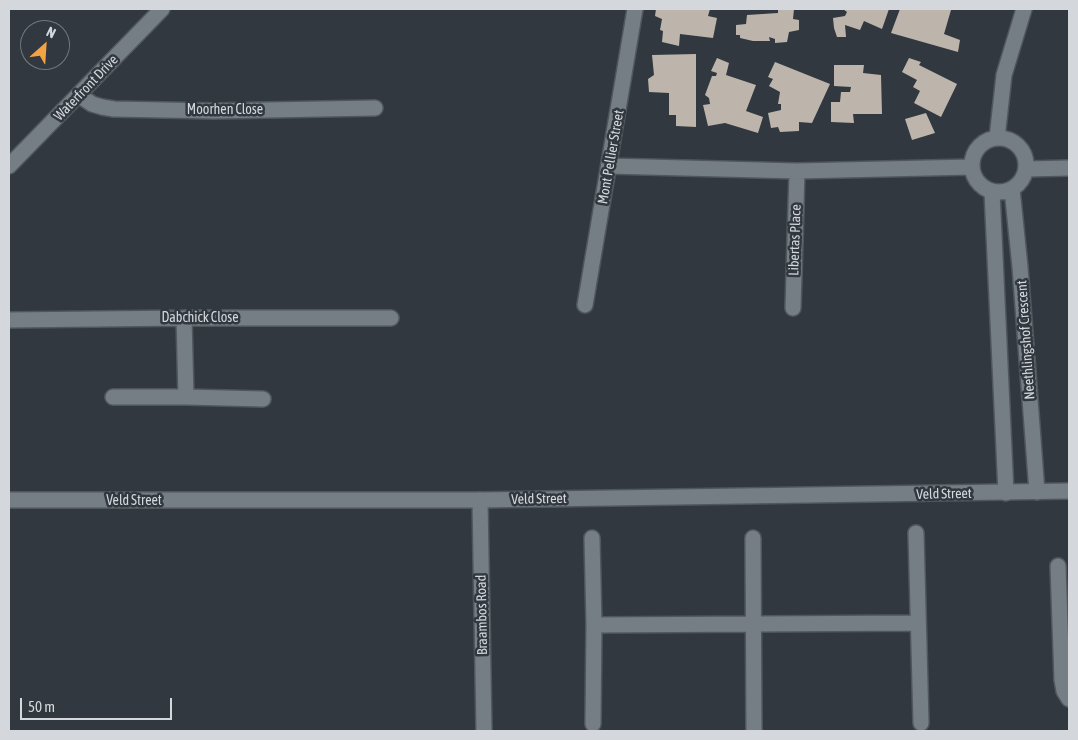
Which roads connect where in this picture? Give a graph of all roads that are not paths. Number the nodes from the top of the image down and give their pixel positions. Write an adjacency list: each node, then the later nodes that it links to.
1 (162, 9): 4 (street, Waterfront Drive)
2 (635, 9): 8 (street, Mont Pellier Street)
3 (1024, 9): 6 (street)
4 (79, 95): 5 (street, Moorhen Close); 7 (street, Waterfront Drive)
5 (375, 108)
6 (996, 138): 9 (street); 11 (street)
7 (9, 166)
8 (609, 166): 12 (street); 15 (street, Mont Pellier Street)
9 (971, 167): 12 (street); 14 (street)
10 (1069, 168): 11 (street)
11 (1026, 169): 13 (street)
12 (797, 171): 16 (street, Libertas Place)
13 (1012, 189): 14 (street); 24 (street, Neethlingshof Crescent)
14 (992, 192): 25 (street, Neethlingshof Crescent)
15 (585, 305)
16 (793, 308)
17 (184, 318): 18 (street, Dabchick Close); 19 (street, Dabchick Close); 21 (street)
18 (391, 318)
19 (9, 320)
20 (113, 397): 21 (street)
21 (186, 397): 22 (street)
22 (263, 399)
23 (1069, 491): 24 (street, Veld Street)
24 (1037, 492): 25 (street, Veld Street)
25 (1006, 493): 27 (street, Veld Street)
26 (9, 500): 27 (street, Veld Street)
27 (480, 500): 38 (street, Braambos Road)
28 (916, 533): 32 (street)
29 (592, 538): 34 (street)
30 (753, 538): 33 (street)
31 (1058, 566): 35 (street)
32 (918, 622): 33 (street); 36 (street)
33 (754, 623): 34 (street); 39 (street)
34 (594, 625): 37 (street)
35 (1069, 699)
36 (921, 723)
37 (593, 724)
38 (484, 731)
39 (754, 731)

